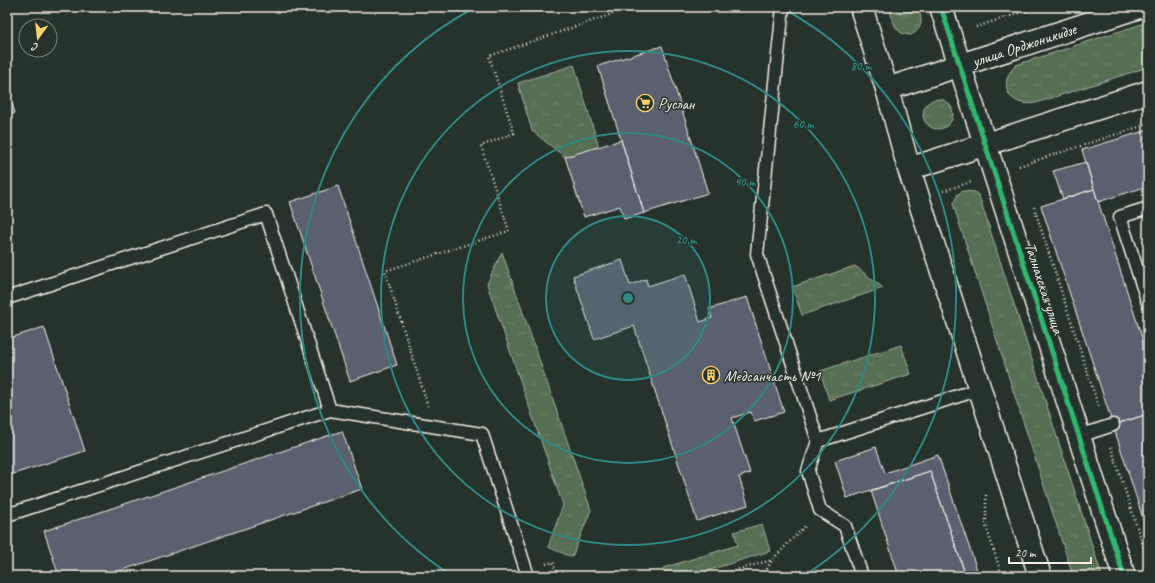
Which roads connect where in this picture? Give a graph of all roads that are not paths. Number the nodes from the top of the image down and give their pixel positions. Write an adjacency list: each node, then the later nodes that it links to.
1 (782, 7): 17 (lane)
2 (861, 7): 6 (street)
3 (941, 7): 5 (street, Талнахская улица)
4 (1139, 7): 5 (street, улица Орджоникидзе)
5 (960, 65): 6 (street, улица Орджоникидзе); 8 (street, Талнахская улица)
6 (887, 89): 9 (street)
7 (1148, 92): 8 (street)
8 (985, 145): 9 (street); 16 (street, Талнахская улица)
9 (909, 169): 13 (street)
10 (1148, 208): 12 (lane)
11 (7, 298): 14 (lane)
12 (1148, 303)
13 (980, 389): 17 (lane); 21 (street)
14 (330, 410): 18 (lane); 19 (lane)
15 (1109, 427): 16 (lane)
16 (1079, 436): 22 (street, Талнахская улица)
17 (818, 441): 20 (lane)
18 (7, 515)
19 (528, 576)
20 (862, 576)
21 (1040, 576)
22 (1124, 576)

